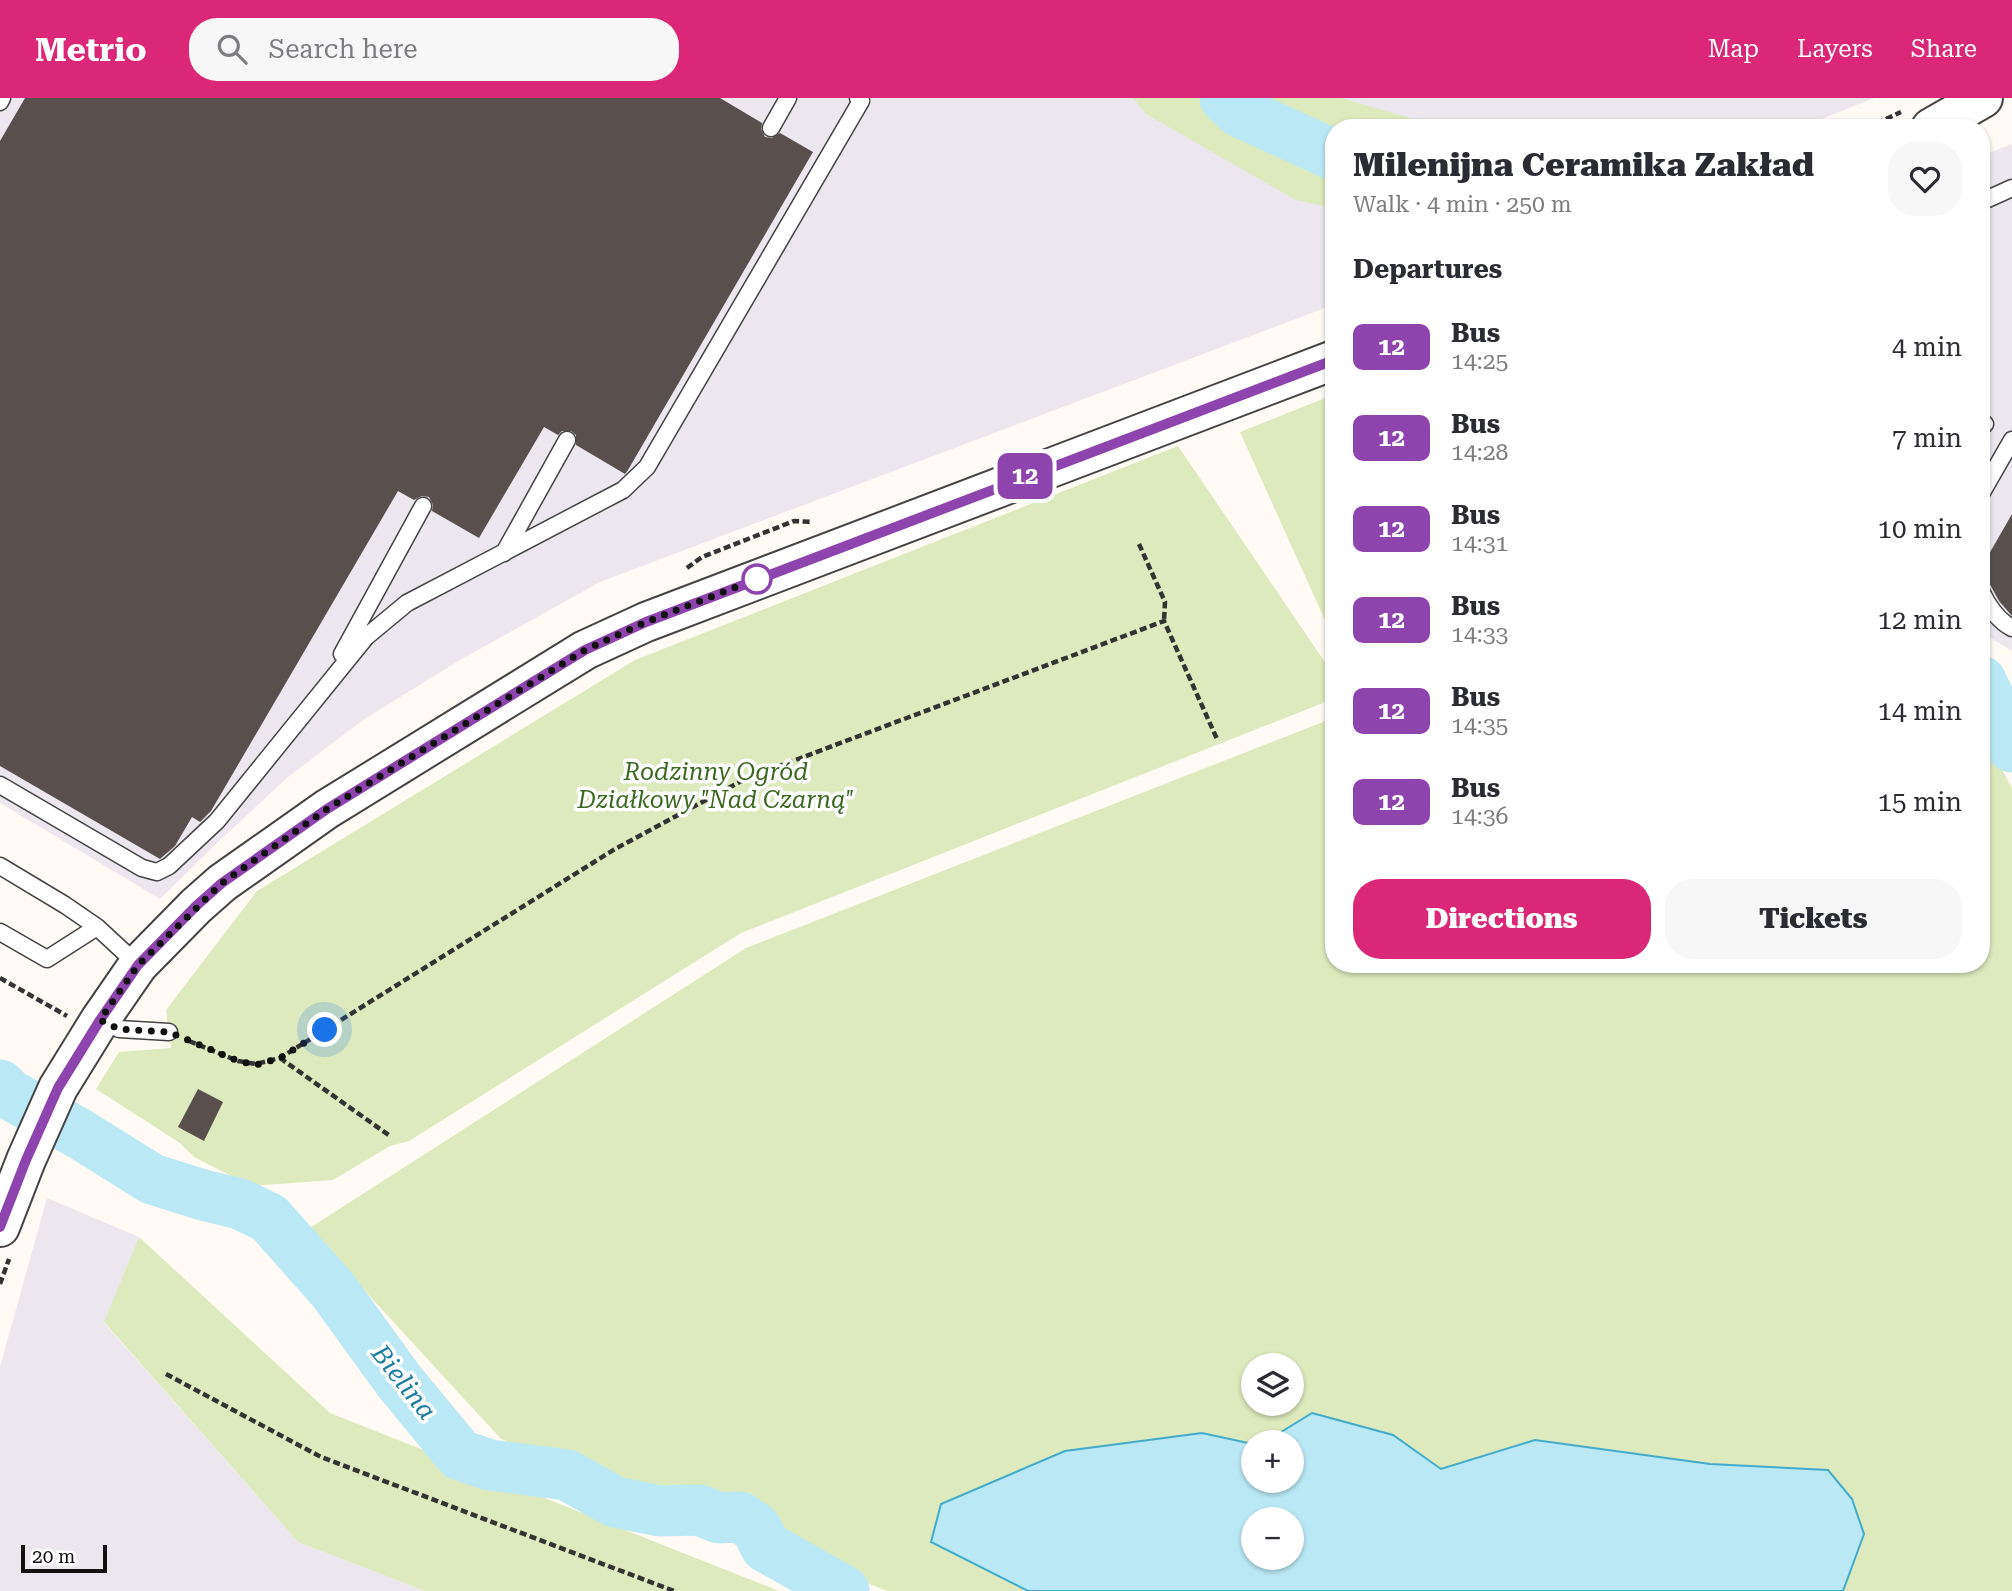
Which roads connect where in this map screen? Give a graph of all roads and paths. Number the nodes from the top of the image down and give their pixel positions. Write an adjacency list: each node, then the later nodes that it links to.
1 (788, 98): 5 (lane)
2 (858, 98): 14 (lane)
3 (1983, 98): 4 (street)
4 (1918, 119)
5 (771, 128)
6 (2012, 188): 7 (lane)
7 (1990, 198)
8 (1325, 363): 24 (street)
9 (567, 440): 14 (lane)
10 (2012, 440): 11 (lane)
11 (1990, 479)
12 (423, 506): 18 (lane)
13 (1139, 544): 16 (path)
14 (504, 553): 18 (lane)
15 (1990, 608): 17 (lane)
16 (1164, 621): 19 (path); 28 (path)
17 (2012, 628)
18 (322, 691): 20 (lane)
19 (1217, 739)
20 (0, 785)
21 (0, 866): 22 (lane)
22 (97, 927): 23 (lane); 24 (lane)
23 (0, 932)
24 (138, 965): 26 (street)
25 (0, 978): 26 (path)
26 (88, 1021): 27 (lane); 30 (street)
27 (169, 1032): 28 (path)
28 (280, 1058): 29 (path)
29 (390, 1136)
30 (0, 1227)
31 (166, 1374): 32 (path)
32 (674, 1591)

